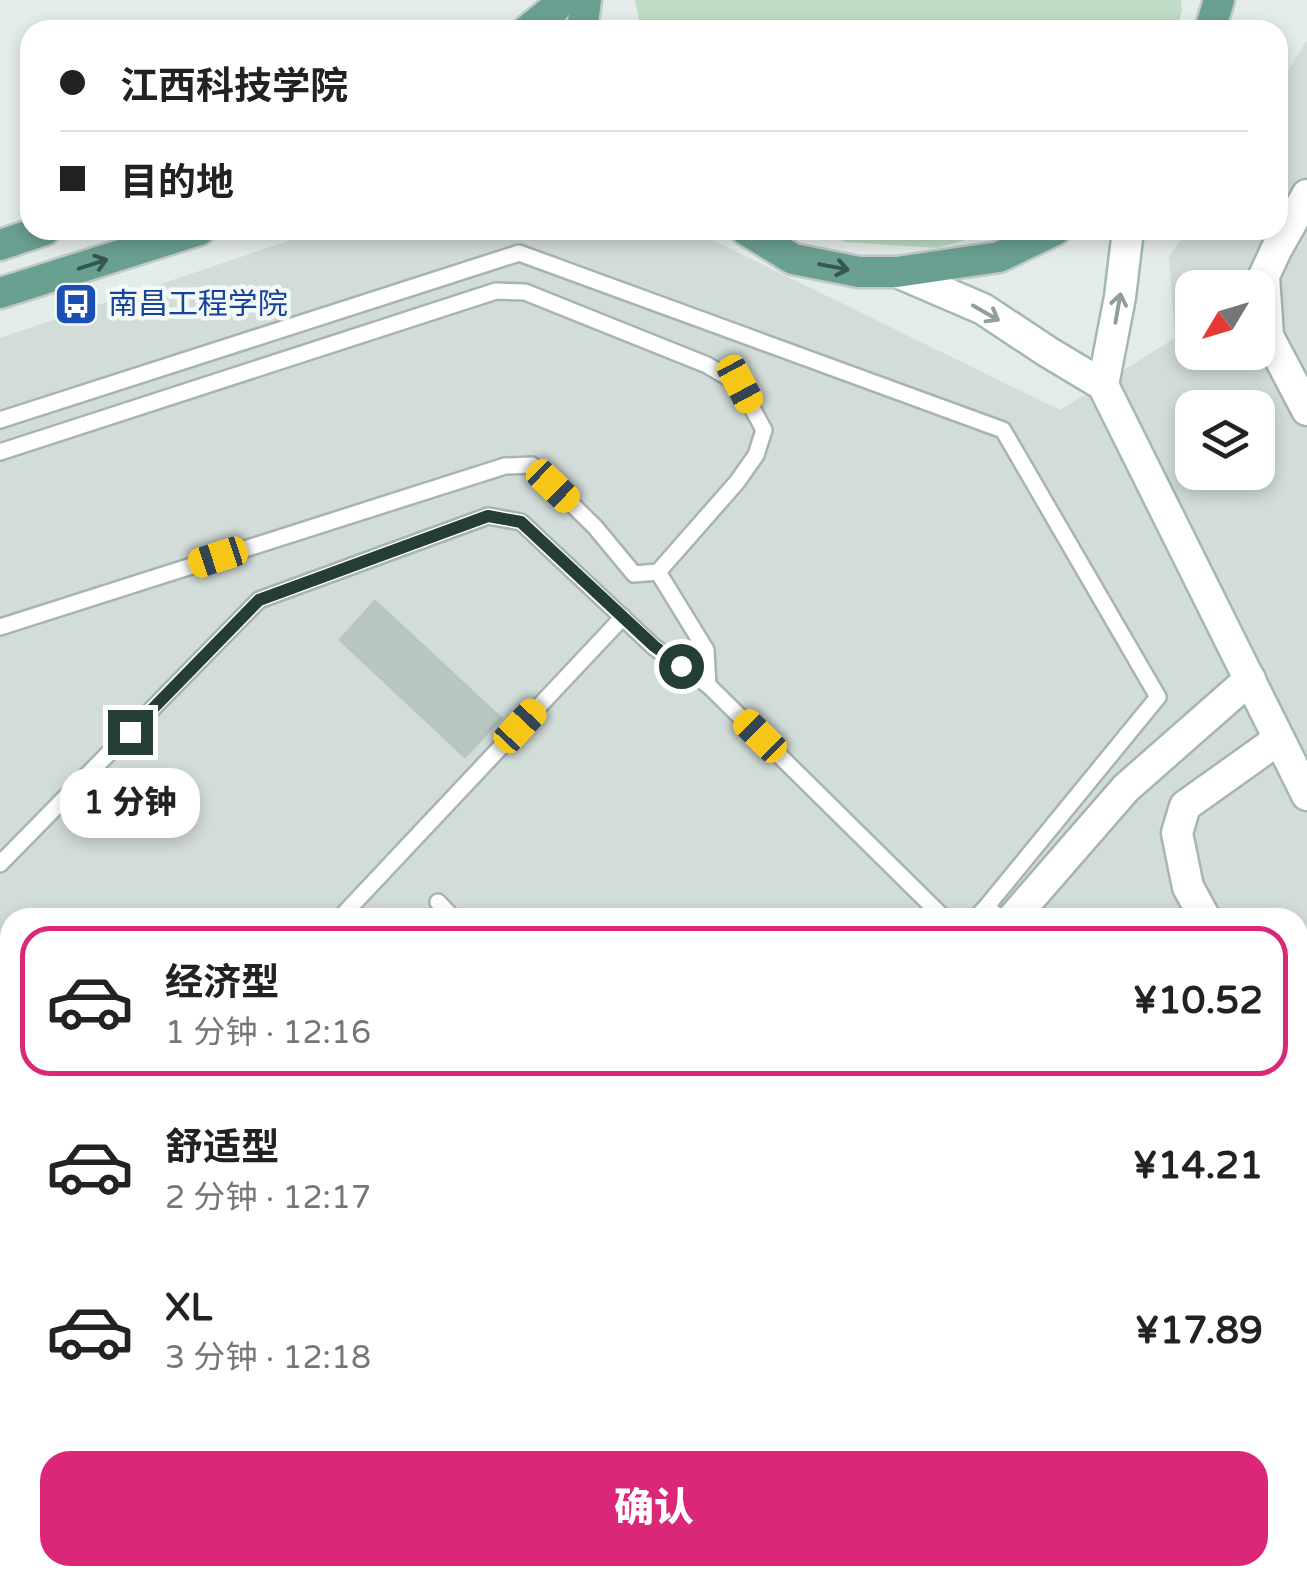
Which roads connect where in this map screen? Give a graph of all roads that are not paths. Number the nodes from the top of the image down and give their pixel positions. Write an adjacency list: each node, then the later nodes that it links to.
1 (560, 0): 2 (main road)
2 (540, 20)
3 (1307, 195): 4 (street)
4 (1288, 229)
5 (168, 240): 11 (main road, one-way to 5)
6 (762, 240): 10 (main road, one-way to 10)
7 (1035, 240): 10 (main road)
8 (1127, 240): 12 (street, one-way to 8)
9 (1282, 240): 13 (street)
10 (898, 272): 12 (street, one-way to 12)
11 (0, 294)
12 (1103, 385): 19 (street)
13 (1307, 410)
14 (0, 420): 28 (lane)
15 (0, 452): 16 (lane)
16 (658, 572): 18 (lane); 20 (lane)
17 (623, 617): 20 (lane); 23 (lane); 25 (lane)
18 (0, 627)
19 (1250, 680): 21 (street); 29 (street)
20 (708, 685): 27 (lane)
21 (1279, 739): 22 (street); 30 (street)
22 (1307, 795)
23 (0, 864)
24 (438, 902): 26 (lane)
25 (349, 908)
26 (444, 908)
27 (934, 908)
28 (999, 908)
29 (1001, 908)
30 (1199, 908)

